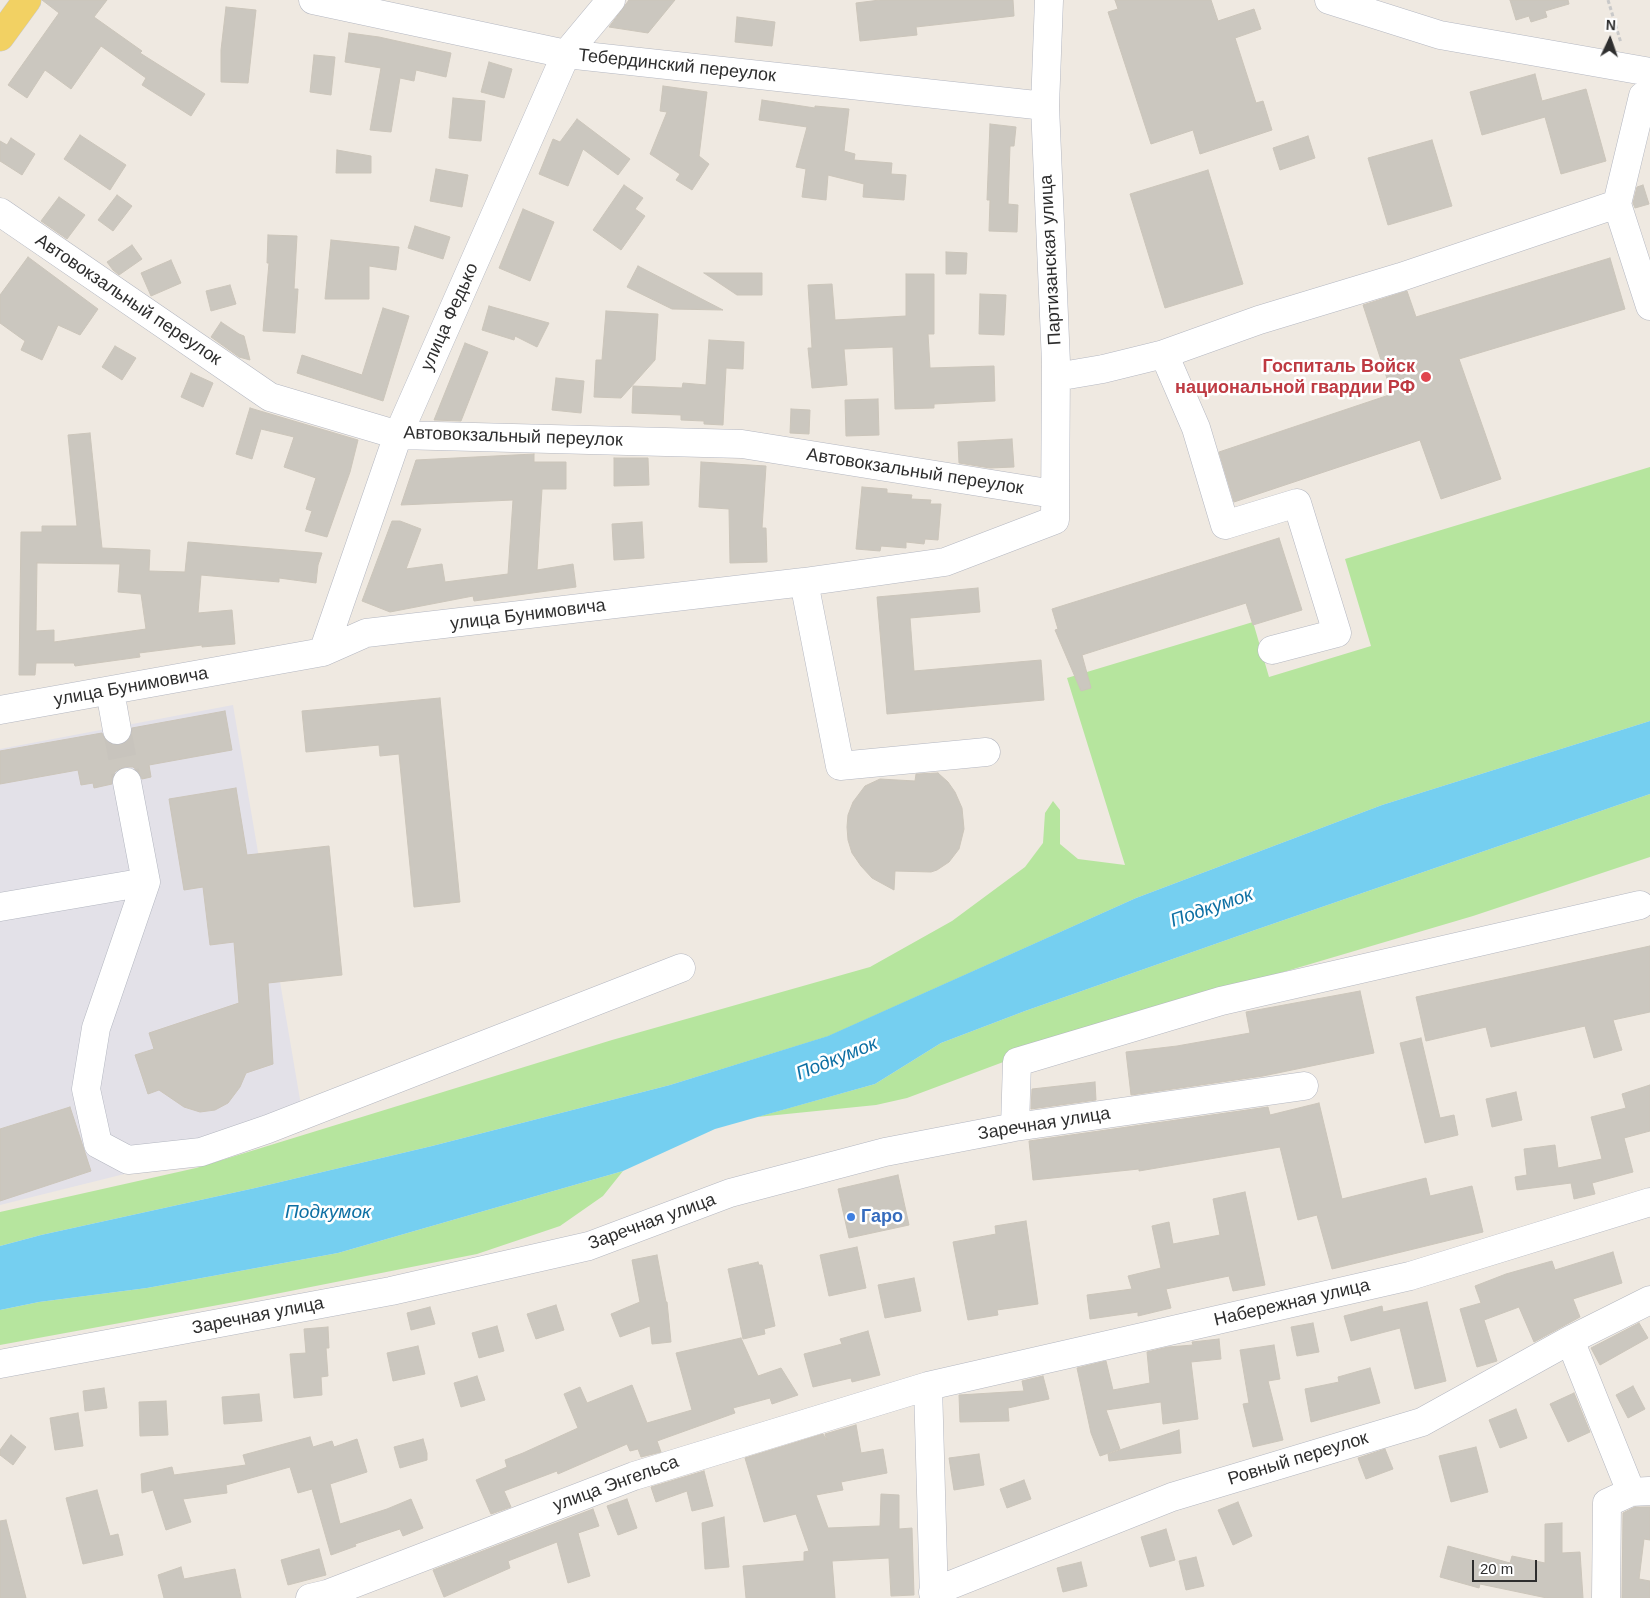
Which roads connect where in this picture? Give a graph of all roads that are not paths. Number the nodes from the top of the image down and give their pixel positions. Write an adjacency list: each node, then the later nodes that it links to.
1 (27, 0): 6 (main road)
2 (313, 0): 7 (street, Тебердинский переулок)
3 (611, 0): 7 (street, улица Федько)
4 (1049, 0): 9 (street, Партизанская улица)
5 (1329, 0): 8 (street)
6 (0, 37)
7 (566, 54): 9 (street, Тебердинский переулок); 15 (street, улица Федько)
8 (1643, 88): 10 (street)
9 (1045, 106): 14 (street, Партизанская улица)
10 (1617, 204): 12 (street); 13 (street)
11 (0, 212): 15 (street, Автовокзальный переулок)
12 (1650, 306)
13 (1164, 354): 14 (street); 18 (street)
14 (1056, 378): 16 (street, Партизанская улица)
15 (398, 435): 16 (street, Автовокзальный переулок); 19 (street, улица Федько)
16 (1054, 507): 17 (street, улица Бунимовича)
17 (804, 582): 19 (street, улица Бунимовича); 23 (street)
18 (1272, 650)
19 (323, 652): 20 (street, улица Бунимовича)
20 (110, 691): 21 (street, улица Бунимовича); 22 (street)
21 (0, 710)
22 (117, 730)
23 (986, 752)
24 (127, 782): 25 (street)
25 (146, 882): 27 (street); 28 (street)
26 (1640, 905): 30 (street)
27 (0, 908)
28 (680, 968)
29 (1304, 1086): 30 (street, Заречная улица)
30 (1014, 1127): 34 (street, Заречная улица)
31 (1650, 1202): 35 (street, Набережная улица)
32 (1650, 1300): 33 (street, Ровный переулок)
33 (1570, 1340): 36 (street); 37 (street, Ровный переулок)
34 (0, 1364)
35 (928, 1386): 37 (street); 38 (street, улица Энгельса)
36 (1640, 1492): 39 (street)
37 (934, 1595)
38 (310, 1598)
39 (1606, 1598)

